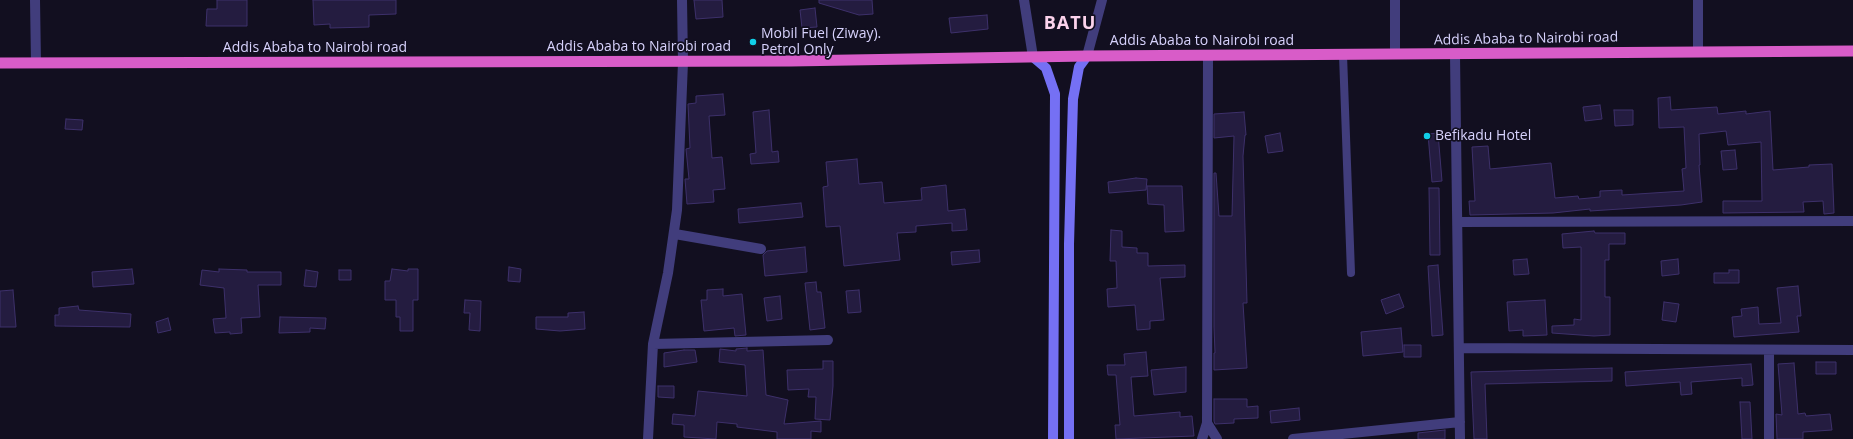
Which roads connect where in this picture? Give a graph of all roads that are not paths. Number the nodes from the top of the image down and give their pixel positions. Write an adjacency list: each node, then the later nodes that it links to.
1 (35, 0): 17 (street)
2 (682, 0): 15 (street)
3 (1024, 0): 13 (street)
4 (1102, 0): 12 (street)
5 (1396, 0): 9 (street)
6 (1698, 0): 8 (street)
7 (1853, 51): 8 (highway, Addis Ababa to Nairobi road)
8 (1698, 52): 11 (highway, Addis Ababa to Nairobi road)
9 (1395, 54): 10 (highway, Addis Ababa to Nairobi road); 11 (highway, Addis Ababa to Nairobi road)
10 (1343, 55): 14 (highway, Addis Ababa to Nairobi road); 22 (lane)
11 (1456, 55): 19 (street)
12 (1087, 56): 13 (highway, Addis Ababa to Nairobi road); 14 (highway, Addis Ababa to Nairobi road); 32 (main road)
13 (1033, 57): 15 (highway, Addis Ababa to Nairobi road); 31 (main road)
14 (1208, 57): 28 (street)
15 (683, 62): 17 (highway, Addis Ababa to Nairobi road); 20 (street)
16 (0, 63): 17 (highway, Addis Ababa to Nairobi road)
17 (36, 63)
18 (1853, 221): 19 (street)
19 (1458, 222): 25 (street)
20 (675, 234): 21 (street); 24 (street)
21 (761, 249)
22 (1351, 273)
23 (828, 340): 24 (street)
24 (653, 344): 30 (street)
25 (1459, 348): 26 (street); 29 (street)
26 (1769, 350): 27 (street); 37 (street)
27 (1853, 350)
28 (1207, 422): 33 (street); 34 (street)
29 (1460, 422): 35 (street); 36 (street)
30 (648, 439)
31 (1053, 439)
32 (1069, 439)
33 (1202, 439)
34 (1218, 439)
35 (1293, 439)
36 (1460, 439)
37 (1770, 439)

